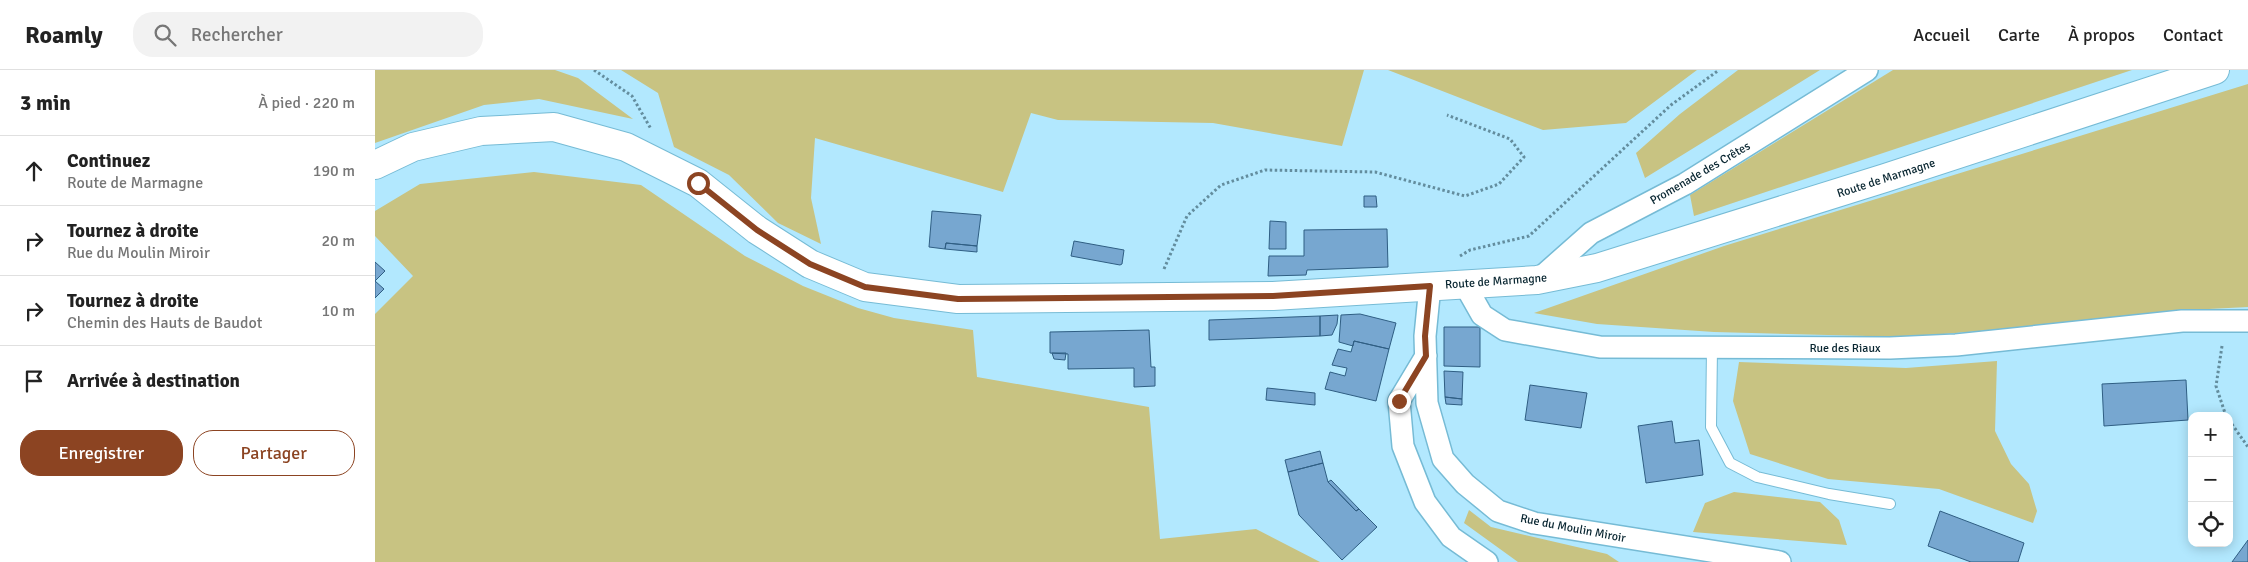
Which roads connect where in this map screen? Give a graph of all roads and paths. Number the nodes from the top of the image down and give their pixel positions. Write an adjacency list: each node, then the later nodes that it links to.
1 (594, 70): 6 (path)
2 (1719, 70): 10 (path)
3 (1867, 70): 8 (street, Promenade des Crêtes)
4 (2215, 70): 8 (street, Route de Marmagne)
5 (1447, 115): 11 (path)
6 (651, 160): 7 (street, Route de Marmagne); 11 (street, Route de Marmagne)
7 (375, 165)
8 (1537, 280): 9 (street, Route de Marmagne)
9 (1465, 285): 10 (street, Route de Marmagne); 14 (street, Rue des Riaux)
10 (1430, 286): 11 (street, Route de Marmagne); 15 (street, Rue du Moulin Miroir)
11 (1151, 297)
12 (2226, 321): 13 (street, Rue des Riaux); 14 (street, Rue des Riaux); 16 (path)
13 (2248, 321)
14 (1712, 348): 19 (lane)
15 (1426, 356): 20 (street, Rue du Moulin Miroir); 21 (street)
16 (2225, 412)
17 (2233, 426): 18 (path)
18 (2248, 447)
19 (1890, 504)
20 (1734, 558): 22 (street, Rue du Moulin Miroir)
21 (1487, 562)
22 (1780, 562)

